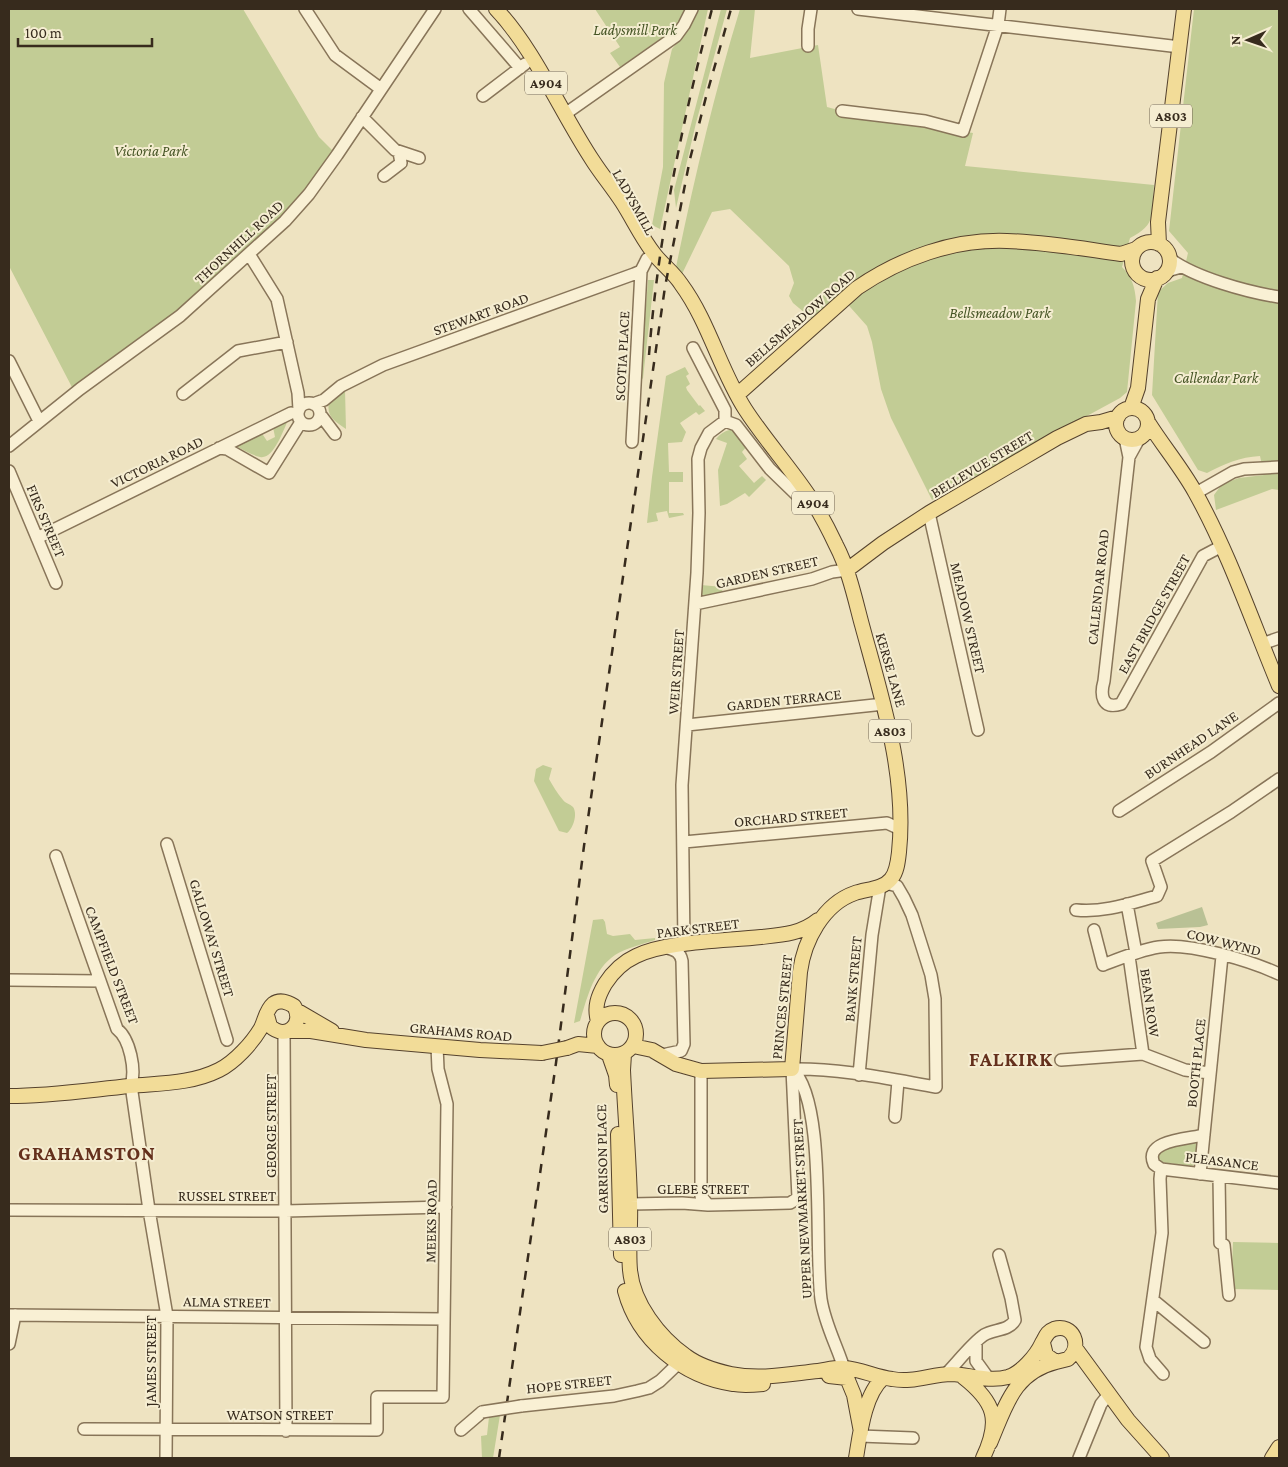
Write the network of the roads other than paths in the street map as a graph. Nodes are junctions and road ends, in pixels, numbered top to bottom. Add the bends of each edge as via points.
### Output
1 (305, 9) edge
2 (436, 9) edge
3 (469, 9) edge
4 (496, 9) edge
5 (692, 9) edge
6 (811, 9) edge
7 (858, 9) edge
8 (1000, 9) edge
9 (1184, 9) edge
10 (998, 25) junction
11 (808, 46) dead end
12 (1180, 47) junction
13 (532, 59) junction
14 (520, 68) junction
15 (381, 89) junction
16 (483, 96) dead end
17 (842, 111) dead end
18 (565, 114) junction
19 (362, 117) junction
20 (399, 152) junction
21 (419, 158) dead end
22 (593, 161) junction
23 (384, 176) dead end
24 (645, 240) joint
25 (1148, 245) junction
26 (249, 254) junction
27 (1121, 254) junction
28 (644, 265) junction
29 (1135, 269) junction
30 (1169, 269) junction
31 (1279, 297) edge
32 (1148, 299) junction
33 (690, 300) junction
34 (288, 342) junction
35 (693, 348) dead end
36 (9, 361) edge
37 (298, 393) junction
38 (183, 394) dead end
39 (737, 395) junction
40 (317, 406) junction
41 (295, 411) junction
42 (39, 421) junction
43 (725, 421) junction
44 (1141, 422) junction
45 (306, 423) junction
46 (1120, 428) junction
47 (632, 442) dead end
48 (9, 446) edge
49 (219, 448) junction
50 (1129, 457) junction
51 (1279, 467) edge
52 (9, 471) edge
53 (1196, 493) junction
54 (810, 497) junction
55 (818, 511) junction
56 (929, 514) junction
57 (37, 538) junction
58 (883, 543) junction
59 (1222, 546) junction
60 (867, 555) junction
61 (846, 570) junction
62 (56, 583) dead end
63 (852, 589) junction
64 (695, 604) junction
65 (1279, 638) edge
66 (1262, 644) junction
67 (1279, 686) edge
68 (1279, 702) edge
69 (884, 704) junction
70 (1121, 704) joint
71 (687, 725) junction
72 (978, 730) dead end
73 (1279, 779) edge
74 (1119, 811) dead end
75 (900, 829) junction
76 (684, 842) junction
77 (167, 844) dead end
78 (56, 856) dead end
79 (887, 882) junction
80 (1128, 904) junction
81 (1076, 910) dead end
82 (825, 915) junction
83 (1094, 930) dead end
84 (786, 935) junction
85 (684, 941) junction
86 (665, 948) junction
87 (804, 951) junction
88 (1132, 954) junction
89 (1222, 956) junction
90 (1279, 974) edge
91 (9, 980) edge
92 (100, 981) junction
93 (296, 1010) junction
94 (267, 1015) junction
95 (596, 1023) junction
96 (285, 1032) junction
97 (341, 1035) junction
98 (227, 1040) dead end
99 (437, 1046) junction
100 (572, 1046) junction
101 (598, 1046) junction
102 (628, 1050) junction
103 (1143, 1054) junction
104 (609, 1055) junction
105 (662, 1055) junction
106 (233, 1060) junction
107 (1062, 1060) dead end
108 (792, 1069) junction
109 (701, 1071) junction
110 (1210, 1073) junction
111 (859, 1075) junction
112 (898, 1081) junction
113 (131, 1086) junction
114 (9, 1096) edge
115 (895, 1117) dead end
116 (1204, 1135) junction
117 (1161, 1169) junction
118 (1200, 1174) junction
119 (1219, 1176) junction
120 (1279, 1183) edge
121 (630, 1204) junction
122 (708, 1205) junction
123 (446, 1207) junction
124 (9, 1210) edge
125 (149, 1210) junction
126 (285, 1211) junction
127 (619, 1213) junction
128 (999, 1255) dead end
129 (1229, 1295) dead end
130 (1153, 1300) junction
131 (12, 1315) edge
132 (168, 1316) junction
133 (286, 1318) junction
134 (444, 1319) junction
135 (1204, 1342) dead end
136 (976, 1343) junction
137 (1042, 1343) junction
138 (9, 1344) edge
139 (1067, 1357) junction
140 (682, 1360) junction
141 (846, 1373) junction
142 (1163, 1374) dead end
143 (945, 1375) junction
144 (962, 1376) junction
145 (883, 1378) junction
146 (988, 1379) junction
147 (1109, 1394) junction
148 (444, 1397) joint
149 (84, 1429) dead end
150 (166, 1430) junction
151 (461, 1430) dead end
152 (286, 1431) junction
153 (860, 1434) junction
154 (913, 1438) dead end
155 (990, 1443) junction
156 (1279, 1447) edge
157 (1154, 1455) edge
158 (166, 1458) edge
159 (856, 1458) edge
160 (983, 1458) edge
161 (1079, 1458) edge
162 (1272, 1458) edge

1 - 15 street via 335,54
2 - 15 street, THORNHILL ROAD
3 - 14 street
4 - 13 main road, LADYSMILL / A904
5 - 18 street via 676,36
6 - 11 street
7 - 10 street
8 - 10 street
9 - 12 main road, A803
10 - 12 street
10 - 17 street via 963,131 925,121
12 - 25 main road, A803 via 1158,222
13 - 14 street
13 - 18 main road, LADYSMILL / A904
14 - 16 street
15 - 19 street, THORNHILL ROAD
18 - 22 main road, LADYSMILL / A904
19 - 20 street
19 - 26 street, THORNHILL ROAD via 305,199
20 - 21 street
20 - 23 street via 401,163
22 - 24 main road, LADYSMILL / A904
22 - 28 main road, LADYSMILL / A904
24 - 33 main road, KERSE LANE / A904
25 - 27 main road, BELLSMEADOW ROAD
25 - 29 main road, A803 via 1134,254
25 - 30 main road via 1166,250
26 - 34 street via 277,299
26 - 42 street, THORNHILL ROAD via 180,316
27 - 29 main road
27 - 39 main road, BELLSMEADOW ROAD via 987,241 942,248 900,262 842,299
28 - 33 main road, KERSE LANE / A904
28 - 40 street, STEWART ROAD via 383,365 341,386
28 - 47 street, SCOTIA PLACE
29 - 30 main road via 1147,279
29 - 32 main road
30 - 31 street
30 - 32 main road
32 - 44 main road via 1138,388
33 - 39 main road, KERSE LANE / A904
34 - 37 street
34 - 38 street via 238,351
35 - 43 street via 725,410
36 - 42 street
37 - 40 street
37 - 41 street
39 - 54 main road, KERSE LANE / A904 via 768,443
40 - 41 street, VICTORIA ROAD via 302,405
40 - 45 street via 318,421
40 - 45 street via 335,434
41 - 45 street
41 - 49 street, VICTORIA ROAD via 268,429
42 - 48 street, THORNHILL ROAD
43 - 54 street via 736,425 782,482 801,499
43 - 64 street, WEIR STREET via 709,433 698,460
44 - 46 main road via 1130,439
44 - 46 main road via 1123,411
44 - 50 street, CALLENDAR ROAD
44 - 53 main road via 1158,438
45 - 49 street via 269,473 227,449
46 - 50 street, CALLENDAR ROAD
46 - 56 main road, BELLEVUE STREET via 1101,422 1086,424 1056,438
49 - 57 street, VICTORIA ROAD
50 - 70 street, CALLENDAR ROAD via 1101,693 1110,705
51 - 53 street via 1233,472
52 - 57 street, FIRS STREET
53 - 59 main road
54 - 55 main road, KERSE LANE / A904
55 - 60 main road, KERSE LANE / A904 via 843,549 855,558
55 - 61 main road, KERSE LANE / A904
56 - 58 main road, BELLEVUE STREET
56 - 72 street, MEADOW STREET
57 - 62 street, FIRS STREET
58 - 60 main road, BELLEVUE STREET
58 - 63 main road, BELLEVUE STREET via 855,575
59 - 66 main road
59 - 70 street, EAST BRIDGE STREET via 1203,556
60 - 61 main road, BELLEVUE STREET
61 - 63 main road, KERSE LANE / A803
61 - 64 street, GARDEN STREET
63 - 69 main road, KERSE LANE / A803
64 - 71 street, WEIR STREET
65 - 66 street
66 - 67 main road
68 - 74 street, BURNHEAD LANE via 1211,752
69 - 71 street, GARDEN TERRACE
69 - 75 main road, KERSE LANE / A803 via 900,797
71 - 76 street, WEIR STREET via 682,785
73 - 80 street via 1152,861 1161,887 1157,896
75 - 76 street, ORCHARD STREET via 886,823
75 - 79 main road, KERSE LANE / A803 via 898,862
76 - 85 street, WEIR STREET
77 - 98 street, GALLOWAY STREET
78 - 92 street, CAMPFIELD STREET
79 - 82 main road, PRINCES STREET via 844,898
79 - 111 street, BANK STREET via 872,935
79 - 112 street via 897,886 904,898 919,935 935,1000 936,1087
80 - 81 street via 1091,912
80 - 88 street, BEAN ROW
82 - 84 main road, PARK STREET via 808,928
82 - 87 main road, PRINCES STREET
83 - 88 street, COW WYND via 1103,964
84 - 85 main road, PARK STREET
84 - 87 main road via 797,941
85 - 86 main road, PARK STREET
86 - 95 main road, PARK STREET via 634,957 614,972 597,1000
86 - 105 street via 678,952 682,961 684,1044 681,1051
87 - 108 main road, PRINCES STREET via 798,984
88 - 89 street, COW WYND via 1176,946
88 - 103 street, BEAN ROW
89 - 90 street, COW WYND
89 - 110 street, BOOTH PLACE
91 - 92 street
92 - 113 street, CAMPFIELD STREET via 132,1057 134,1077
93 - 94 main road via 288,1002 280,1001 271,1006
93 - 96 main road via 295,1025
93 - 97 main road, GRAHAMS ROAD
94 - 96 main road via 274,1030
94 - 106 main road, GRAHAMS ROAD via 254,1039
95 - 100 main road
95 - 101 main road via 594,1040
95 - 102 main road, A803 via 607,1014 626,1015 637,1034
96 - 97 main road, GRAHAMS ROAD
96 - 106 main road, GRAHAMS ROAD via 272,1035
96 - 126 street, GEORGE STREET
97 - 99 main road, GRAHAMS ROAD
99 - 100 main road, GRAHAMS ROAD, bridge via 542,1053
99 - 123 street, MEEKS ROAD via 438,1069 447,1104
100 - 101 main road, GRAHAMS ROAD
101 - 104 main road
102 - 104 main road
102 - 105 main road via 647,1048
102 - 121 main road, GARRISON PLACE / A803 via 623,1070
103 - 107 street
103 - 110 street via 1185,1070
104 - 127 main road, GARRISON PLACE / A803 via 617,1083
105 - 109 main road via 676,1064
106 - 113 main road, GRAHAMS ROAD via 219,1070 197,1078
108 - 109 main road
108 - 111 street
108 - 122 street, GLEBE STREET via 798,1198 790,1203
108 - 141 street, UPPER NEWMARKET STREET via 803,1083 812,1116 821,1299
109 - 122 street via 701,1196
110 - 116 street, BOOTH PLACE
111 - 112 street
112 - 115 street
113 - 114 main road, GRAHAMS ROAD
113 - 125 street, JAMES STREET
116 - 117 street via 1156,1147 1152,1160
116 - 118 street, BOOTH PLACE
117 - 118 street, PLEASANCE
117 - 130 street via 1162,1233
118 - 119 street, PLEASANCE
119 - 120 street, PLEASANCE
119 - 129 street via 1220,1243 1224,1245
121 - 122 street, GLEBE STREET
121 - 127 street
121 - 140 main road, GARRISON PLACE / A803 via 632,1286 640,1304
123 - 126 street, RUSSEL STREET
123 - 134 street, MEEKS ROAD
124 - 125 street, RUSSEL STREET
125 - 126 street, RUSSEL STREET
125 - 132 street, JAMES STREET
126 - 133 street, GEORGE STREET
127 - 140 main road, GARRISON PLACE / A803 via 622,1279 634,1314 659,1349
128 - 136 street via 1016,1320 1008,1327 984,1335
130 - 135 street
130 - 142 street via 1146,1347 1150,1359
131 - 132 street, ALMA STREET
131 - 138 street
132 - 133 street, ALMA STREET
132 - 150 street, JAMES STREET
133 - 134 street, ALMA STREET
133 - 152 street, GEORGE STREET
134 - 148 street, MEEKS ROAD
136 - 143 street
136 - 146 street via 976,1361
137 - 139 main road via 1046,1355
137 - 139 main road via 1052,1330 1065,1329 1075,1338
137 - 146 main road via 1019,1371
139 - 147 main road via 1087,1364
139 - 155 main road via 1035,1369 1018,1384
140 - 141 main road, GARRISON PLACE / A803 via 731,1374
140 - 141 main road, GARRISON PLACE / A803 via 718,1381 745,1386
140 - 151 street, HOPE STREET, bridge via 649,1388 614,1396 482,1412
141 - 145 main road, A803
141 - 153 main road via 854,1394
143 - 144 main road, A803
143 - 145 main road, A803 via 910,1380
144 - 146 main road
144 - 155 main road via 980,1391 992,1410 994,1424
145 - 153 main road via 872,1391
147 - 157 main road
147 - 161 street via 1101,1404
148 - 152 street, WATSON STREET via 377,1397 377,1430
149 - 150 street, WATSON STREET
150 - 152 street, WATSON STREET
150 - 158 street, JAMES STREET
153 - 154 street
153 - 159 main road
155 - 160 main road
156 - 162 main road

